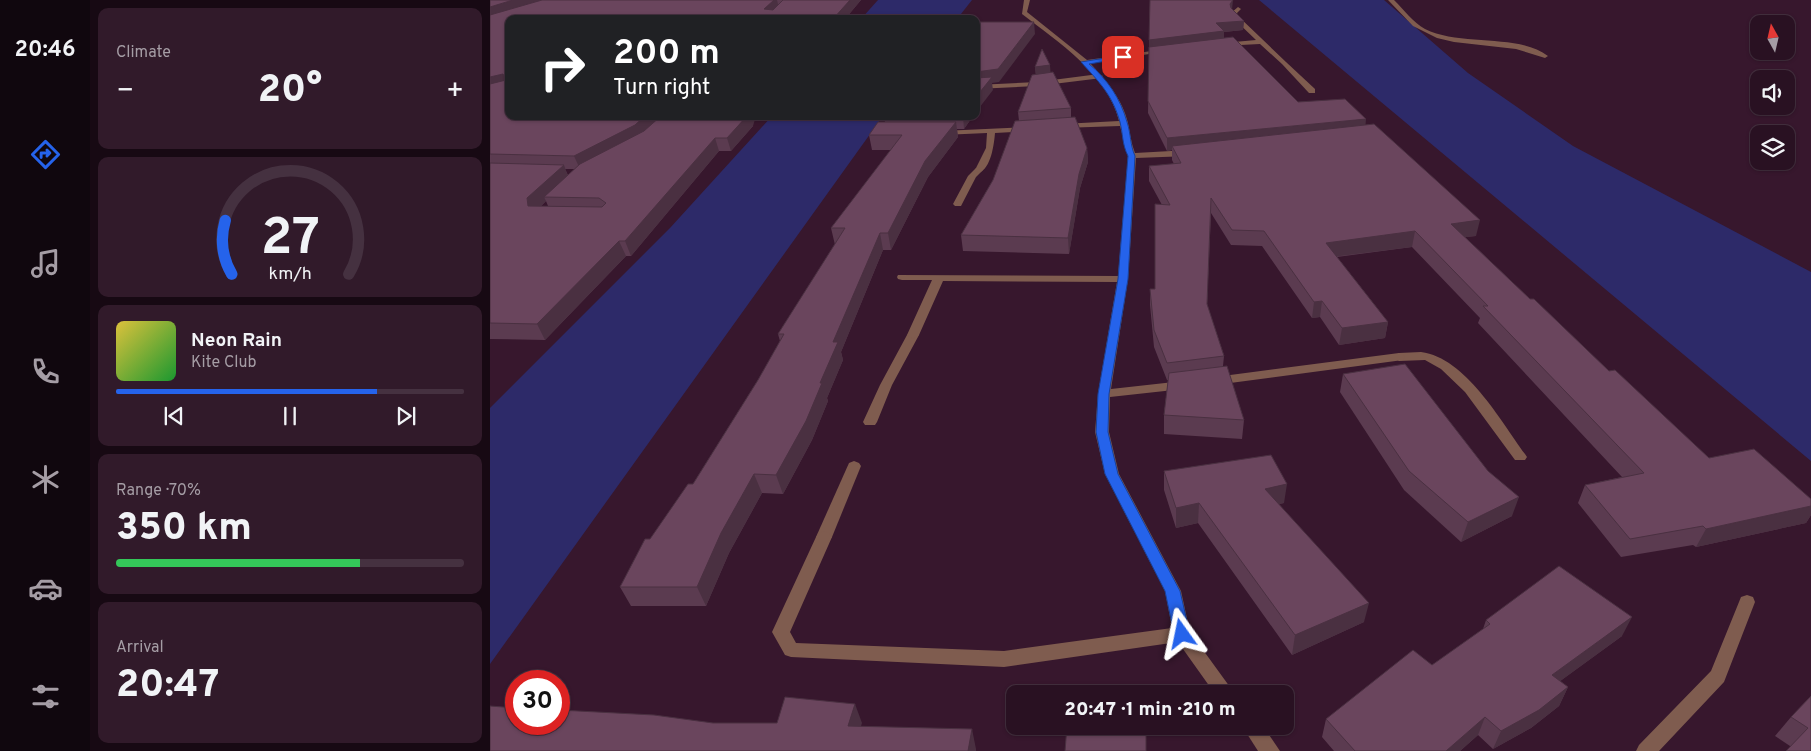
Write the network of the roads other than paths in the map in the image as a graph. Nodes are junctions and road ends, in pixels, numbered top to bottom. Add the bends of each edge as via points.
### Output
1 (1027, 0) edge
2 (1391, 0) edge
3 (1238, 9) dead end
4 (1261, 42) junction
5 (1217, 45) edge
6 (1171, 51) edge
7 (1545, 56) dead end
8 (1084, 62) junction
9 (1100, 76) junction
10 (980, 87) edge
11 (1312, 92) dead end
12 (1124, 123) junction
13 (1056, 127) edge
14 (1038, 128) edge
15 (991, 132) junction
16 (936, 133) edge
17 (1200, 152) edge
18 (1132, 156) junction
19 (958, 204) dead end
20 (902, 277) dead end
21 (939, 277) junction
22 (1123, 279) junction
23 (1104, 394) junction
24 (870, 422) dead end
25 (1520, 457) dead end
26 (854, 466) dead end
27 (1747, 602) dead end
28 (1182, 634) junction
29 (1219, 685) edge
30 (1258, 735) edge
31 (1270, 751) edge
32 (1646, 751) edge

1 - 8 street via 1024,13
2 - 7 street via 1424,31 1530,48
3 - 4 street via 1235,17
4 - 5 street
4 - 11 street
6 - 8 street
8 - 9 street
9 - 10 street
9 - 12 street via 1118,105
12 - 13 street
12 - 18 street via 1126,145
14 - 15 street
15 - 16 street
15 - 19 street via 990,148
17 - 18 street
18 - 22 street
20 - 21 street
21 - 22 street
21 - 24 street
22 - 23 street
23 - 25 street via 1417,355 1432,358 1449,368
23 - 28 street via 1102,432 1112,474 1173,591
26 - 28 street via 781,632 791,650 1004,659
27 - 32 street via 1718,676
28 - 29 street
30 - 31 street

